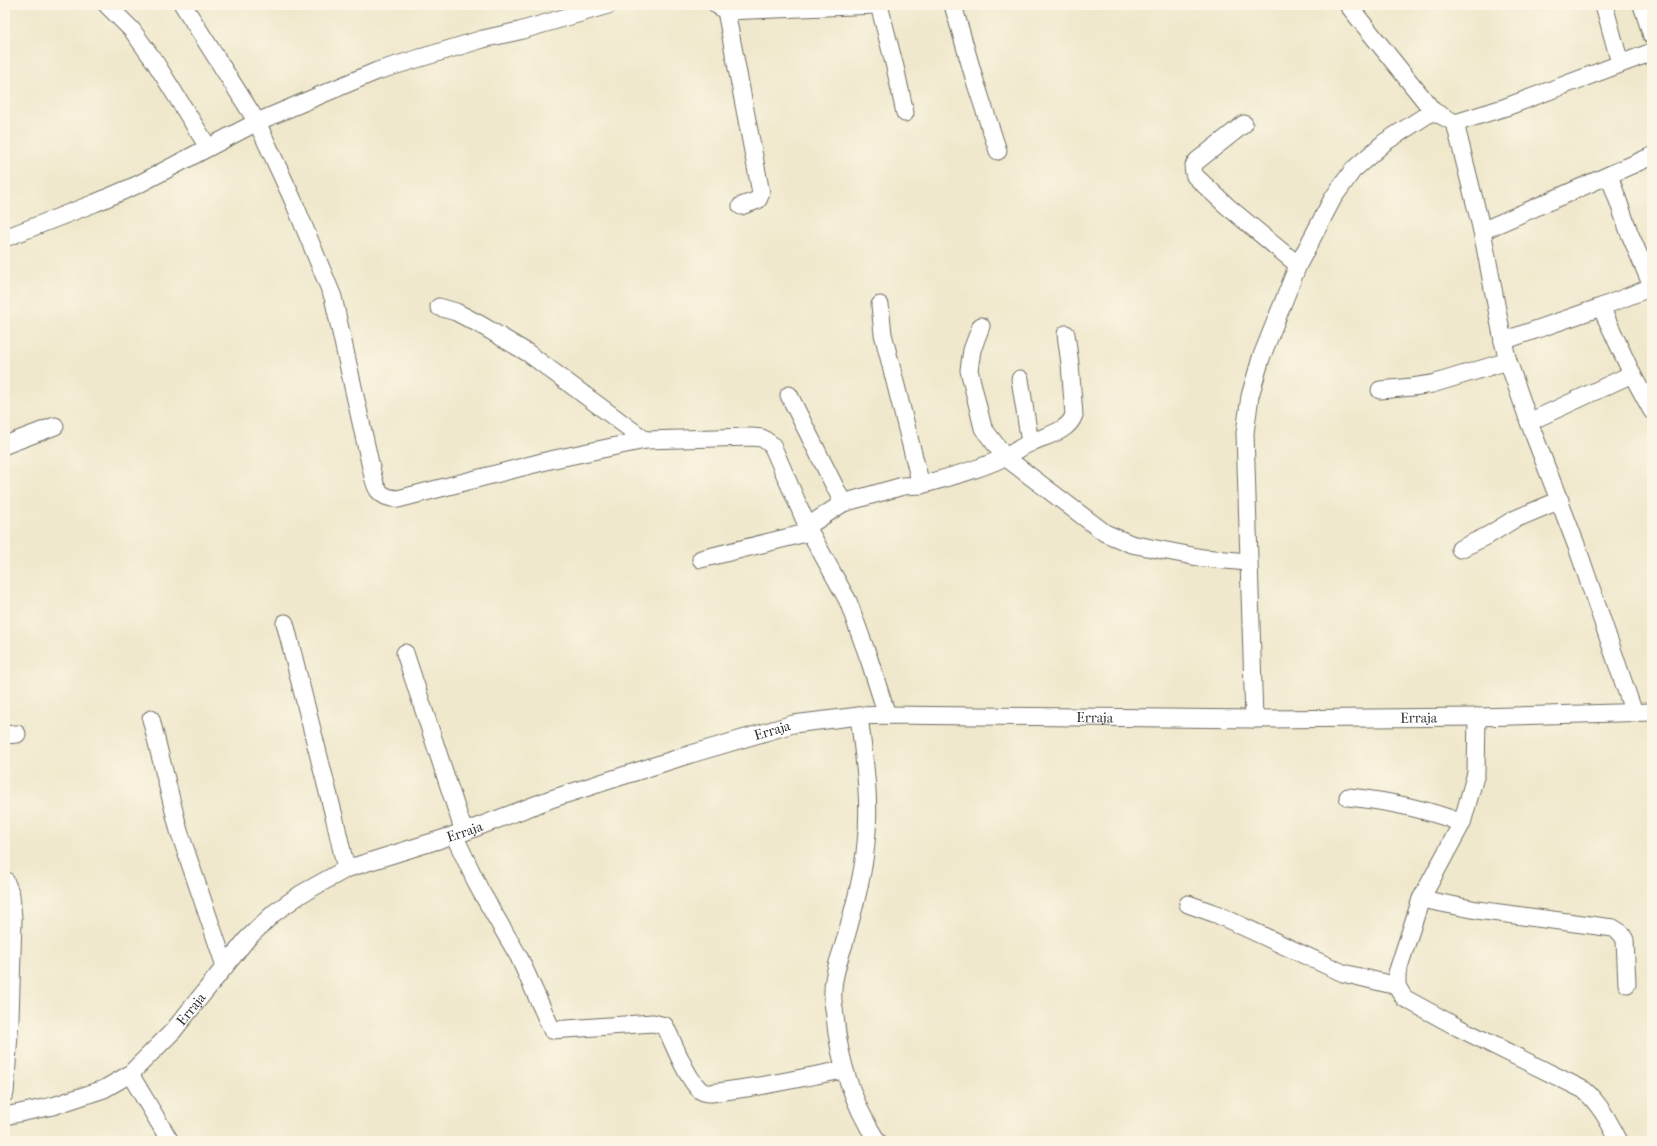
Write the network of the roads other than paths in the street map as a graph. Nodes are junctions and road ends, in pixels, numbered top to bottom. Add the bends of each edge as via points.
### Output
1 (107, 5) edge
2 (183, 5) edge
3 (608, 5) edge
4 (878, 5) edge
5 (953, 5) edge
6 (1348, 5) edge
7 (1604, 5) edge
8 (1642, 5) edge
9 (721, 8) edge
10 (1652, 36) edge
11 (1652, 52) edge
12 (1620, 63) junction
13 (1433, 111) junction
14 (905, 113) dead end
15 (257, 122) junction
16 (1455, 123) junction
17 (1244, 124) dead end
18 (208, 147) junction
19 (998, 151) dead end
20 (1652, 156) edge
21 (1609, 175) junction
22 (741, 206) dead end
23 (1482, 232) junction
24 (5, 238) edge
25 (1298, 265) junction
26 (1652, 286) edge
27 (880, 304) dead end
28 (439, 307) dead end
29 (1601, 307) junction
30 (981, 326) dead end
31 (1066, 334) dead end
32 (1503, 341) junction
33 (1508, 361) junction
34 (1632, 374) junction
35 (1020, 379) dead end
36 (1380, 390) dead end
37 (789, 394) dead end
38 (1652, 411) edge
39 (1529, 422) junction
40 (55, 426) dead end
41 (645, 440) junction
42 (1030, 443) junction
43 (5, 445) edge
44 (1005, 457) junction
45 (921, 485) junction
46 (1560, 500) junction
47 (843, 503) junction
48 (809, 529) junction
49 (1460, 549) dead end
50 (701, 559) dead end
51 (1248, 562) junction
52 (285, 623) dead end
53 (405, 653) dead end
54 (1652, 712) edge
55 (1634, 713) junction
56 (887, 715) junction
57 (859, 716) junction
58 (1477, 717) junction
59 (151, 719) dead end
60 (1254, 719) junction
61 (1348, 797) dead end
62 (1462, 823) junction
63 (459, 833) junction
64 (346, 869) junction
65 (5, 880) edge
66 (1421, 899) junction
67 (1188, 904) dead end
68 (225, 966) junction
69 (1628, 984) dead end
70 (1397, 986) junction
71 (843, 1070) junction
72 (130, 1074) junction
73 (5, 1093) edge
74 (5, 1116) edge
75 (170, 1141) edge
76 (877, 1141) edge
77 (1619, 1141) edge

1 - 18 street via 132,30 155,62
2 - 15 street
3 - 15 street via 377,71
4 - 9 street
4 - 14 street
5 - 19 street
6 - 13 street
7 - 12 street
8 - 10 street
9 - 22 street via 761,193 758,200
11 - 12 street
12 - 16 street via 1506,107
13 - 16 street
13 - 25 street via 1385,142 1353,170 1330,203
15 - 18 street
15 - 41 street via 333,297 370,463 380,494 386,498 398,499 550,460
16 - 23 street
17 - 25 street via 1197,161 1193,171 1195,176 1227,206
18 - 24 street via 132,187
20 - 21 street
21 - 23 street
21 - 26 street
23 - 32 street
25 - 51 street via 1261,358 1250,396 1245,433
26 - 29 street
27 - 45 street via 883,334
28 - 41 street via 456,312 481,325 528,354
29 - 32 street
29 - 34 street
30 - 44 street via 972,350 970,370 983,428
31 - 42 street via 1074,415 1072,422 1064,429
32 - 33 street
33 - 36 street via 1432,384
33 - 39 street
34 - 38 street
34 - 39 street
35 - 42 street
37 - 47 street
39 - 46 street
40 - 43 street
41 - 48 street via 762,438 772,445
42 - 44 street
44 - 45 street via 968,473
44 - 51 street via 1105,534 1131,544 1203,558
45 - 47 street via 903,486
46 - 49 street via 1513,520
46 - 55 street
47 - 48 street
48 - 50 street
48 - 56 street via 848,601
51 - 60 street
52 - 64 street
53 - 63 street
54 - 55 street, Erraja
55 - 58 street, Erraja
56 - 57 street, Erraja
56 - 60 street, Erraja
57 - 63 street, Erraja via 793,724 551,799
57 - 71 street via 867,786 866,842 860,882 832,991
58 - 60 street, Erraja
58 - 62 street via 1476,773
59 - 68 street via 179,831
61 - 62 street via 1384,800 1442,815
62 - 66 street
63 - 64 street, Erraja
63 - 71 street via 480,890 519,957 552,1030 653,1023 665,1026 690,1077 700,1091 705,1093 760,1086
64 - 68 street, Erraja via 300,894 274,913 247,939
65 - 73 street via 11,895 13,919 11,1012
66 - 69 street via 1477,910 1613,928 1621,933 1625,940
66 - 70 street via 1397,973
67 - 70 street via 1216,914 1343,973
68 - 72 street, Erraja via 173,1031
70 - 77 street via 1404,998 1584,1090 1600,1108
71 - 76 street via 868,1128
72 - 74 street, Erraja via 104,1089 61,1104
72 - 75 street

